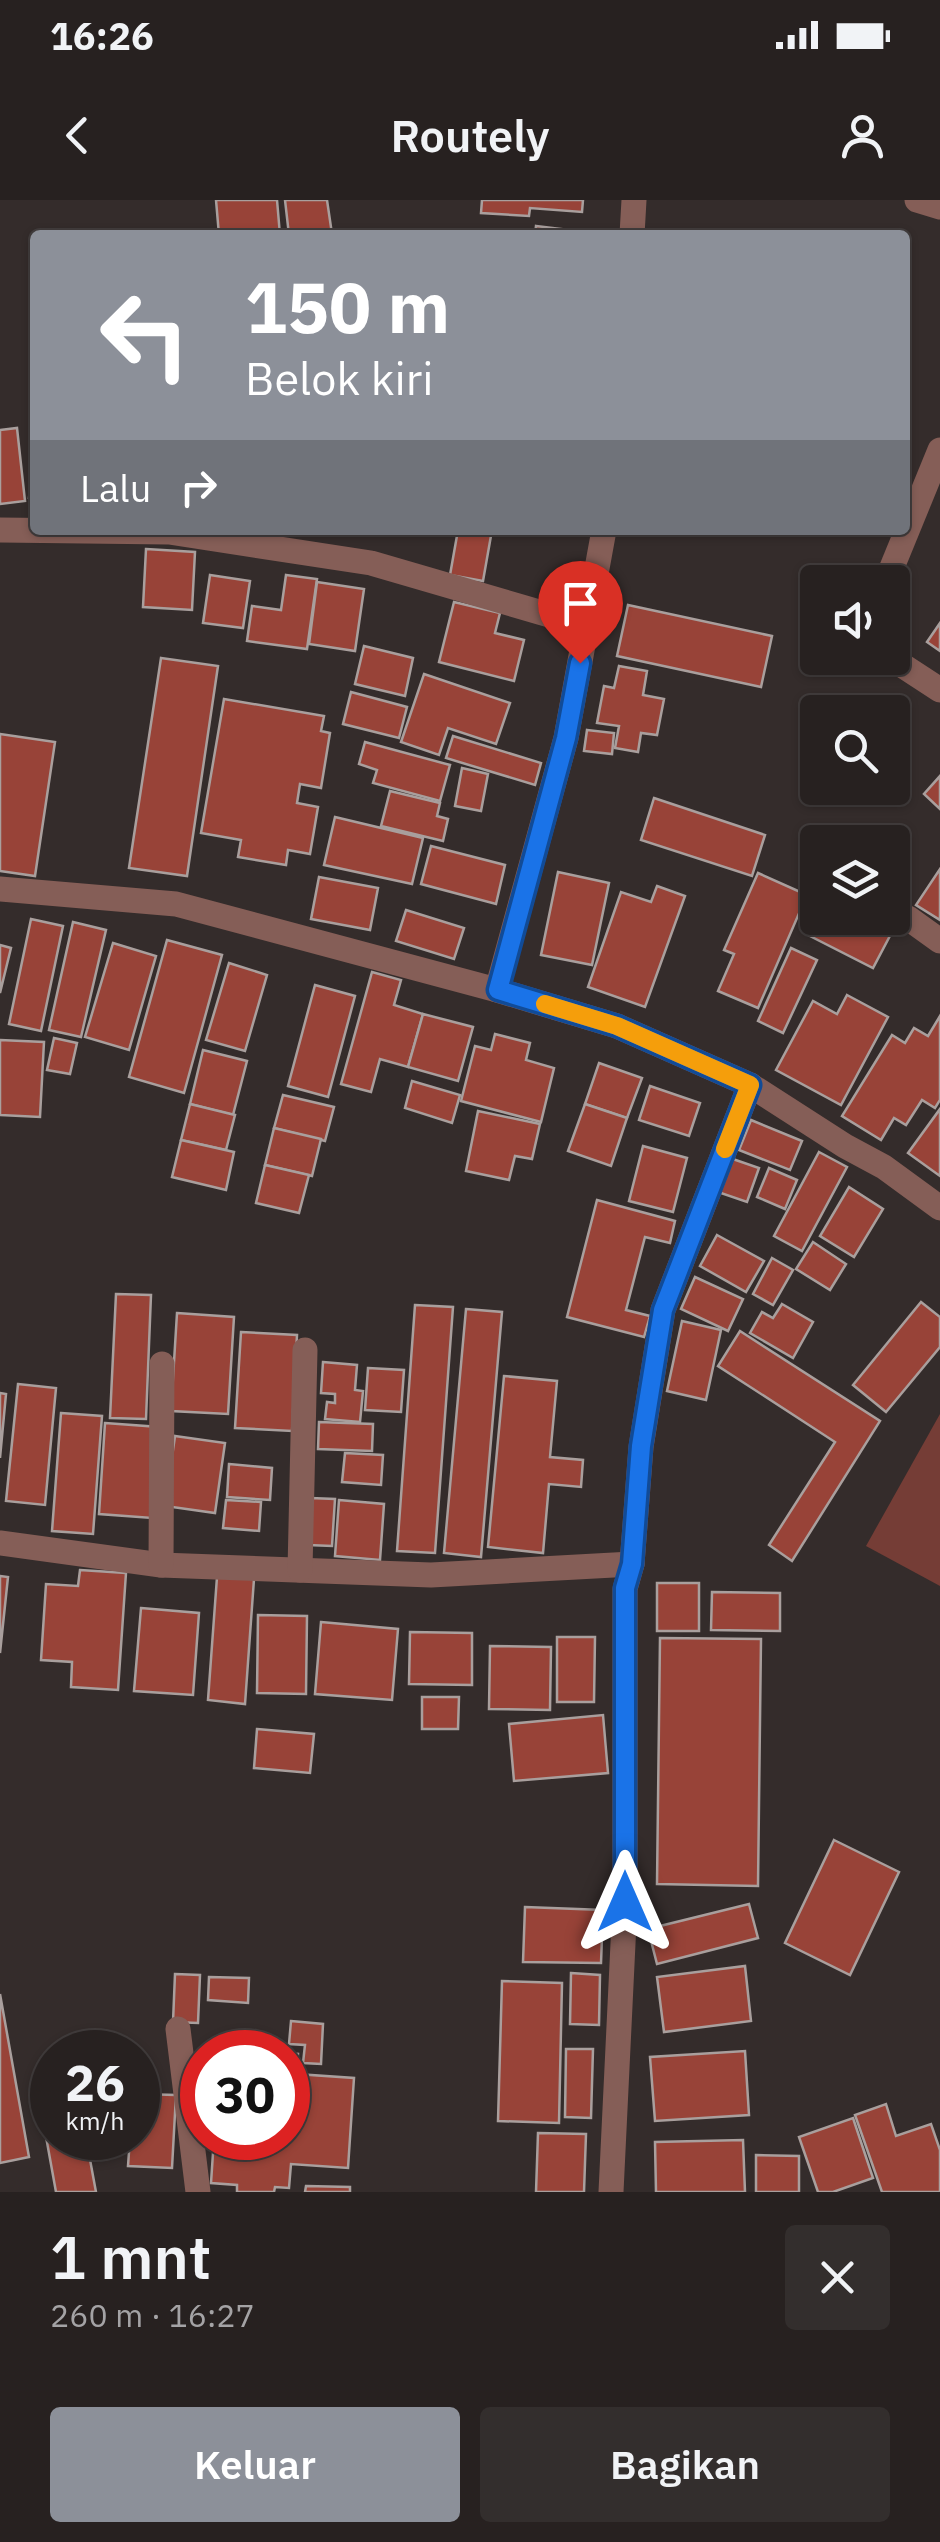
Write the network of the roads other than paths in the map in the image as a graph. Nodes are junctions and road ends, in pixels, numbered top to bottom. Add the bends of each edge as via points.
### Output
1 (634, 200) edge
2 (917, 200) edge
3 (940, 207) edge
4 (632, 230) edge
5 (940, 450) edge
6 (910, 523) edge
7 (0, 530) edge
8 (30, 530) edge
9 (189, 535) edge
10 (603, 535) edge
11 (905, 535) edge
12 (893, 565) edge
13 (586, 626) junction
14 (910, 670) edge
15 (940, 690) edge
16 (0, 889) edge
17 (910, 919) edge
18 (940, 941) edge
19 (498, 990) junction
20 (750, 1085) junction
21 (940, 1208) edge
22 (305, 1350) dead end
23 (162, 1364) dead end
24 (0, 1543) edge
25 (632, 1564) junction
26 (161, 1565) junction
27 (300, 1570) junction
28 (178, 2029) dead end
29 (198, 2192) edge
30 (611, 2192) edge

1 - 4 street
2 - 3 street
5 - 6 street
7 - 8 street
9 - 13 street via 372,563
10 - 13 street
11 - 12 street
13 - 19 street via 566,738
14 - 15 street
16 - 19 street via 176,904
17 - 18 street
19 - 20 street via 617,1026
20 - 21 street
20 - 25 street via 663,1310 641,1446
22 - 27 street
23 - 26 street
24 - 26 street
25 - 27 street via 431,1575
25 - 30 street via 625,1588 625,1902
26 - 27 street
28 - 29 street

